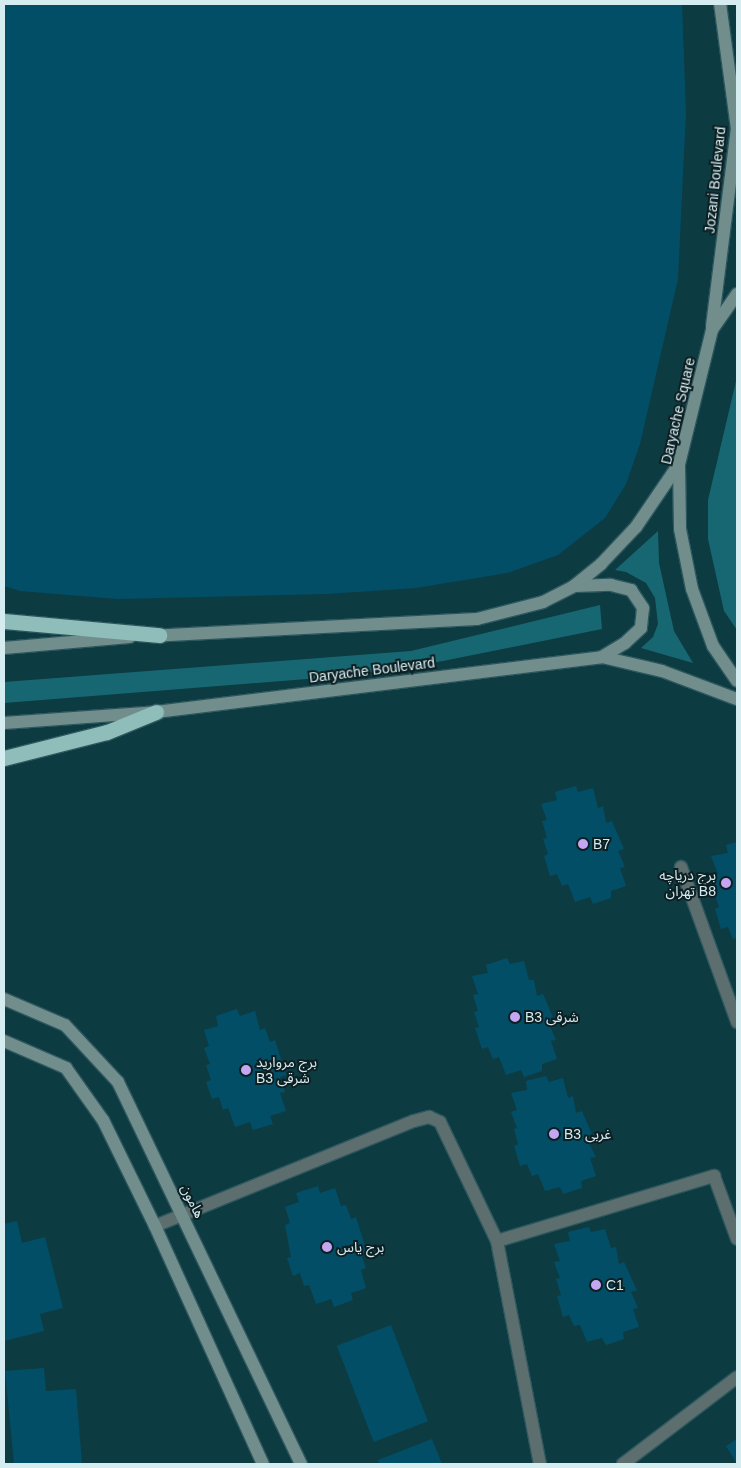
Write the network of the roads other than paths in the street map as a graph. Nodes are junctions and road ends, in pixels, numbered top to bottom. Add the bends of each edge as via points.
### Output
1 (720, 4) edge
2 (737, 129) edge
3 (737, 294) edge
4 (712, 330) junction
5 (679, 464) junction
6 (574, 586) junction
7 (4, 621) edge
8 (158, 635) junction
9 (4, 648) edge
10 (602, 657) junction
11 (737, 681) edge
12 (737, 699) edge
13 (156, 712) junction
14 (4, 723) edge
15 (4, 758) edge
16 (681, 867) dead end
17 (732, 990) edge
18 (4, 999) edge
19 (737, 1022) edge
20 (4, 1040) edge
21 (183, 1214) junction
22 (155, 1226) junction
23 (737, 1239) edge
24 (497, 1241) junction
25 (737, 1377) edge
26 (263, 1464) edge
27 (301, 1464) edge
28 (540, 1464) edge
29 (623, 1464) edge

1 - 2 main road, Jozani Boulevard
2 - 4 main road, Jozani Boulevard
3 - 4 main road, Daryache Square
4 - 5 main road, Daryache Square
5 - 6 main road via 636,528
5 - 11 main road, Daryache Square via 680,529 692,589 713,646
6 - 8 main road via 543,602 477,619
6 - 10 main road via 610,585 631,590 643,608 641,628
7 - 8 highway
8 - 9 main road
10 - 12 main road, Daryache Boulevard via 662,671
10 - 13 main road, Daryache Boulevard
13 - 14 main road, Daryache Boulevard
13 - 15 highway via 107,732
16 - 17 street
17 - 19 street
18 - 21 main road, هامون via 65,1025 118,1082
20 - 22 main road via 66,1068 103,1120
21 - 22 street
21 - 24 street via 429,1117 440,1122
21 - 27 main road, هامون
22 - 26 main road
23 - 24 street via 714,1176
24 - 28 street
25 - 29 street

